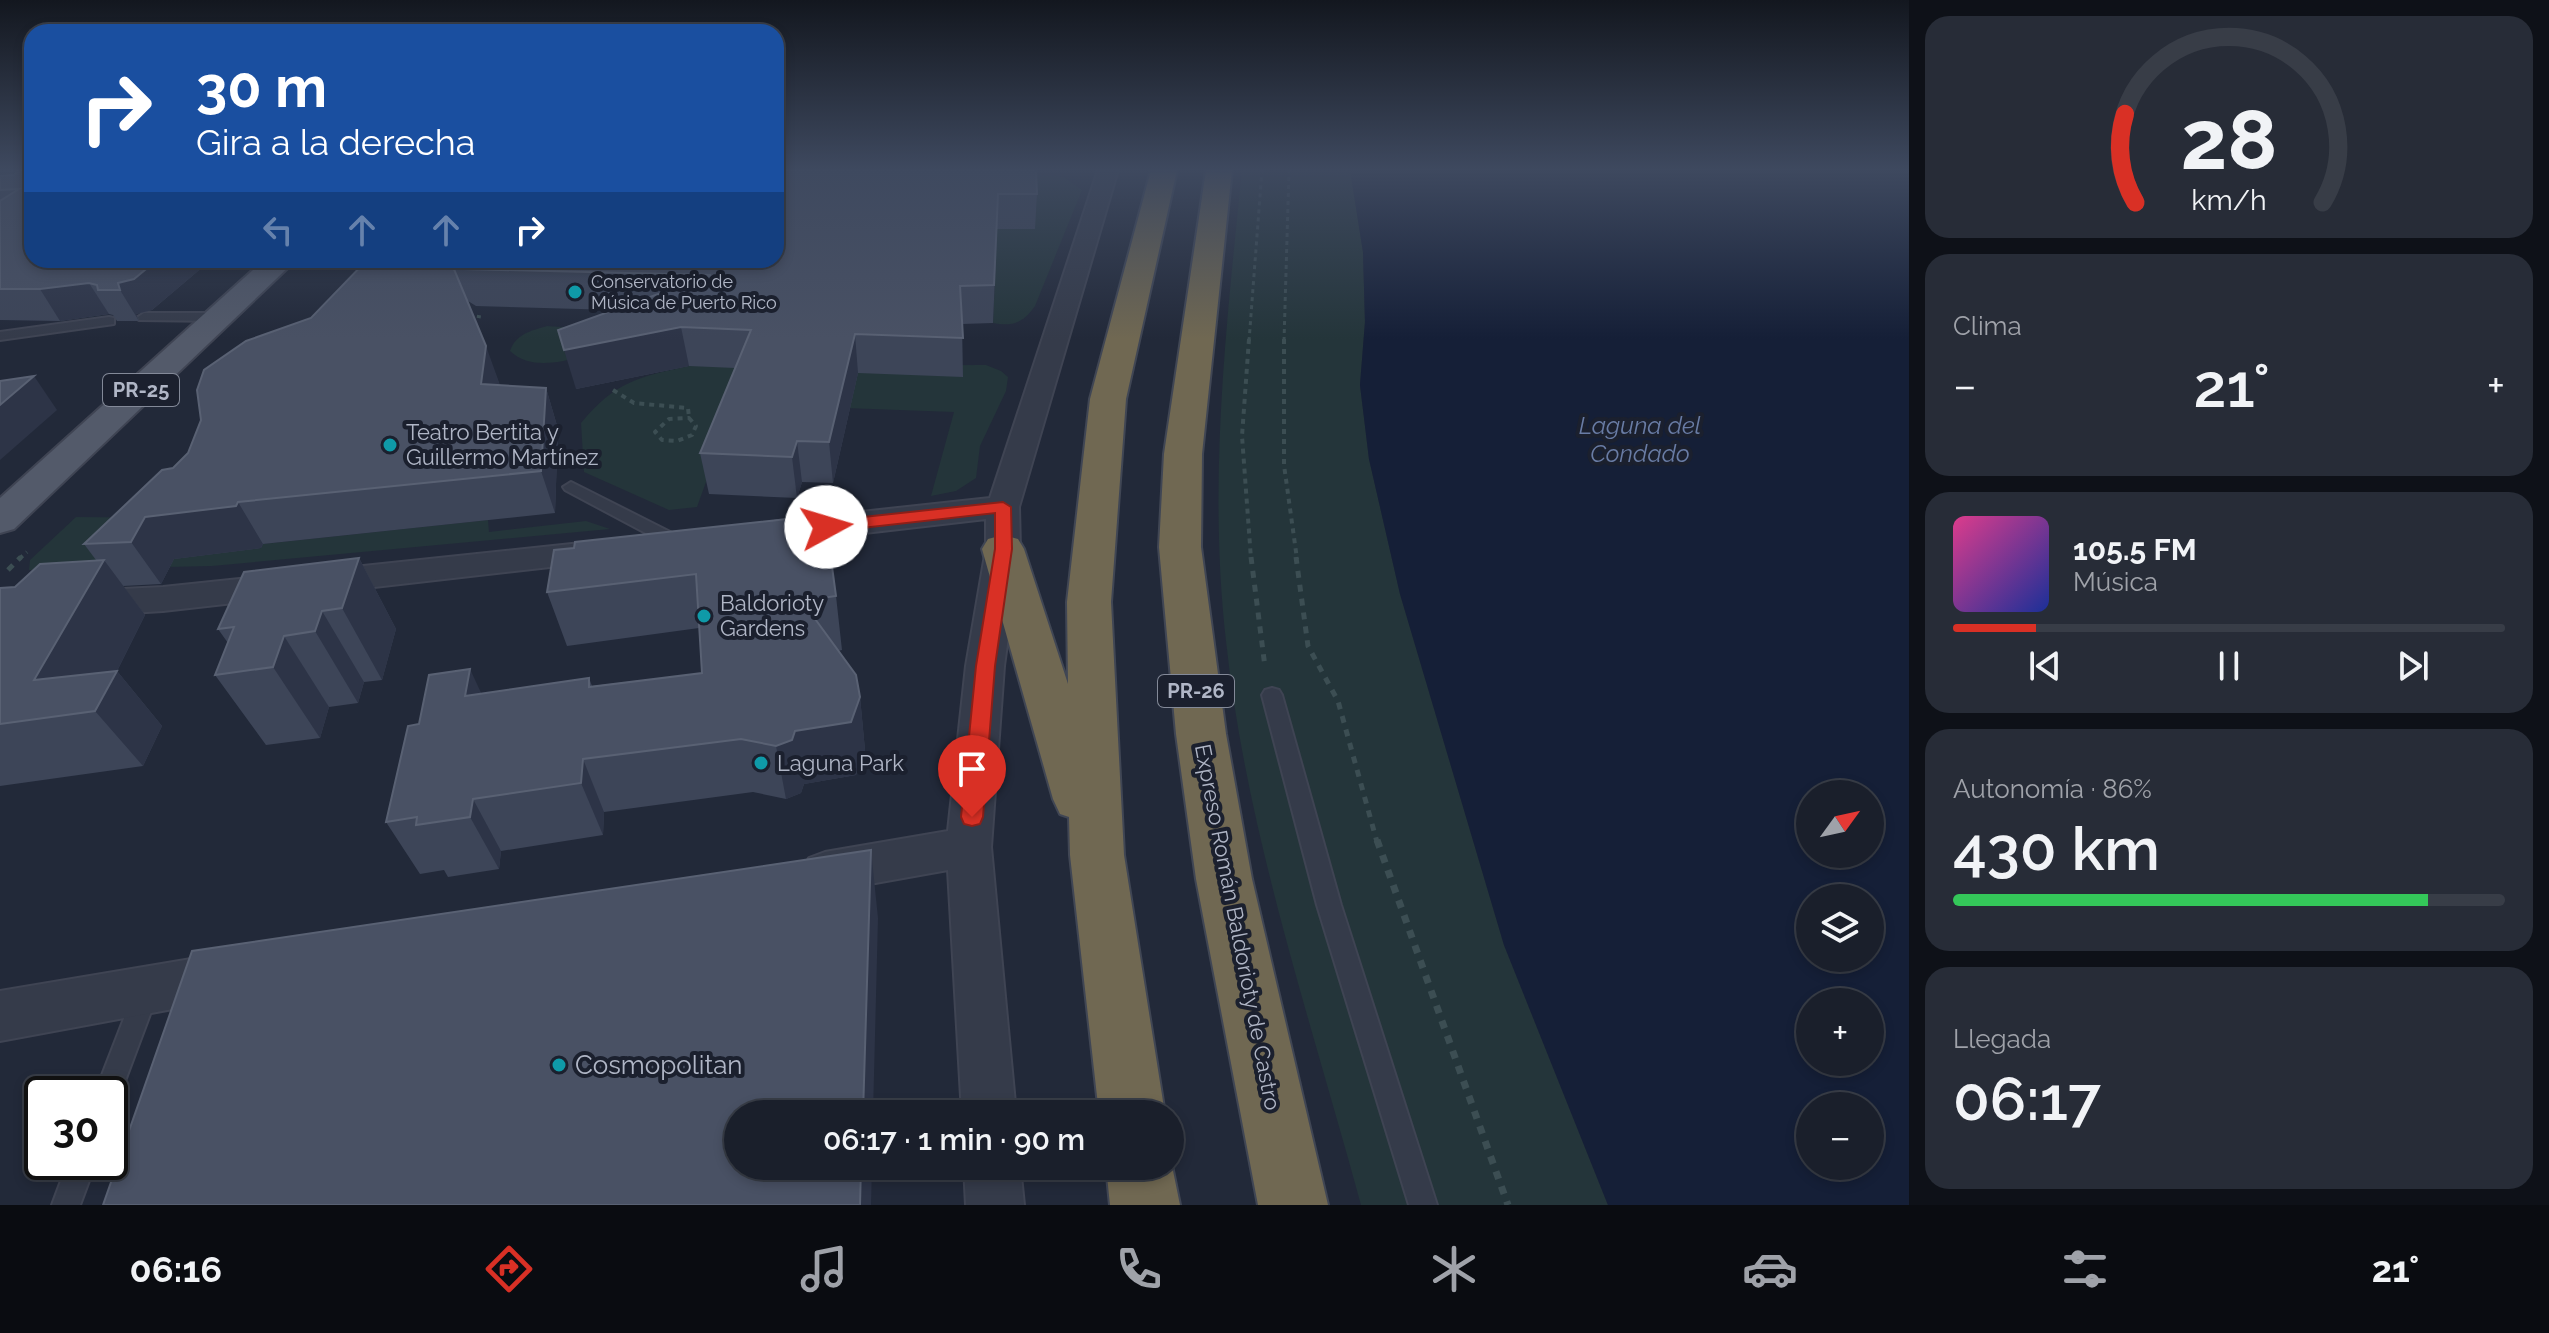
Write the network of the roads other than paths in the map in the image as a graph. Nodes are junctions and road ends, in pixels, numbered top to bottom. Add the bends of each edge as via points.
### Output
1 (1090, 226) edge
2 (1150, 226) edge
3 (1212, 226) edge
4 (273, 268) edge
5 (144, 317) dead end
6 (221, 317) junction
7 (109, 321) edge
8 (0, 336) edge
9 (571, 487) dead end
10 (0, 520) edge
11 (1003, 528) junction
12 (709, 540) junction
13 (0, 608) edge
14 (1272, 695) road end
15 (969, 847) junction
16 (1097, 855) junction
17 (783, 880) edge
18 (246, 982) edge
19 (147, 990) junction
20 (0, 1016) edge
21 (115, 1076) edge
22 (988, 1100) edge
23 (1130, 1100) edge
24 (75, 1180) edge
25 (993, 1180) edge
26 (1142, 1180) edge
27 (66, 1205) edge
28 (995, 1205) edge
29 (1145, 1205) edge
30 (1293, 1205) edge
31 (1423, 1205) edge

1 - 11 street
2 - 16 highway via 1108,399 1097,493 1089,602
3 - 30 highway, Expreso Román Baldorioty de Castro / PR-26 via 1183,454 1180,547 1224,879
4 - 6 main road, PR-25
5 - 6 lane
6 - 10 main road, PR-25
7 - 8 lane
9 - 12 lane
11 - 12 street
11 - 15 street
11 - 16 highway
12 - 13 street via 163,599
14 - 31 lane via 1329,905
15 - 17 street
15 - 22 street
16 - 23 highway
18 - 19 street
19 - 20 street
19 - 21 lane
24 - 27 lane
25 - 28 street
26 - 29 highway

